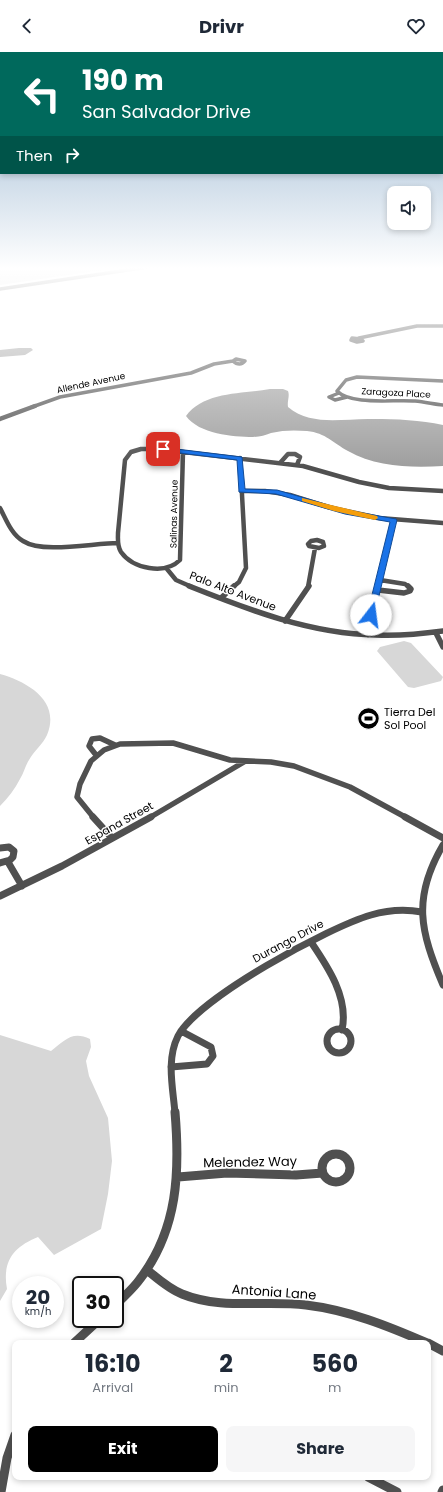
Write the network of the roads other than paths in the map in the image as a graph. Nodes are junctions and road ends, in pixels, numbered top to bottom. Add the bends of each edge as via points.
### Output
1 (377, 334) edge
2 (359, 338) dead end
3 (233, 361) dead end
4 (443, 381) edge
5 (340, 395) junction
6 (347, 397) junction
7 (443, 405) edge
8 (0, 419) edge
9 (148, 448) junction
10 (163, 449) junction
11 (183, 451) junction
12 (240, 458) junction
13 (280, 463) junction
14 (296, 465) junction
15 (242, 491) junction
16 (443, 491) edge
17 (0, 508) edge
18 (393, 520) junction
19 (443, 523) edge
20 (118, 543) junction
21 (315, 548) dead end
22 (166, 569) junction
23 (380, 580) junction
24 (378, 590) junction
25 (221, 598) junction
26 (285, 621) junction
27 (443, 631) edge
28 (436, 633) junction
29 (368, 635) junction
30 (443, 647) edge
31 (115, 745) junction
32 (96, 754) junction
33 (244, 761) junction
34 (112, 838) junction
35 (443, 838) edge
36 (443, 845) edge
37 (0, 848) edge
38 (8, 862) junction
39 (0, 863) edge
40 (22, 886) junction
41 (0, 896) edge
42 (422, 912) junction
43 (311, 942) junction
44 (443, 985) edge
45 (342, 1030) dead end
46 (181, 1031) junction
47 (171, 1067) junction
48 (322, 1172) dead end
49 (178, 1176) junction
50 (147, 1270) junction
51 (124, 1297) edge
52 (90, 1328) edge
53 (77, 1340) edge
54 (421, 1340) edge
55 (431, 1345) edge
56 (443, 1351) edge
57 (12, 1444) edge
58 (374, 1480) edge
59 (1, 1492) edge
60 (397, 1492) edge

1 - 2 street
3 - 8 street, Allende Avenue via 214,364 190,373 66,396
4 - 5 street via 355,377 346,381 338,390
5 - 6 street, Zaragoza Place
5 - 6 street, Zaragoza Place via 329,397 338,400
6 - 7 street, Zaragoza Place
9 - 10 street
9 - 10 street via 151,439 158,437 164,439
9 - 20 street via 131,453 125,460
10 - 11 street
11 - 12 street
11 - 22 street, Salinas Avenue via 181,555 178,564
12 - 13 street
12 - 15 street
13 - 14 street
13 - 14 street via 288,454 294,453 300,457
14 - 16 street via 382,487
15 - 18 street via 277,492 345,512
15 - 25 street via 246,568 239,582
17 - 20 street via 16,535 32,544 52,547
18 - 19 street
18 - 23 street
20 - 22 street via 121,552 132,561 153,568
21 - 26 street via 310,584
22 - 25 street, Palo Alto Avenue via 176,580
23 - 24 street
23 - 24 street via 404,584 410,591 404,593
24 - 29 street
25 - 26 street, Palo Alto Avenue
26 - 29 street, Palo Alto Avenue via 322,630
27 - 28 street, Palo Alto Avenue
28 - 29 street, Palo Alto Avenue
28 - 30 street
31 - 32 street
31 - 32 street via 104,738 95,738 89,746
31 - 33 street via 173,743 230,760
32 - 34 street via 80,784 77,797
33 - 34 street, Espana Street
33 - 35 street via 294,766 350,787
34 - 40 street, Espana Street
36 - 42 street via 429,869
37 - 38 street via 14,851
38 - 39 street
38 - 40 street
40 - 41 street, Espana Street
42 - 43 street, Durango Drive via 399,910 372,914
42 - 44 street via 425,938
43 - 45 street via 332,976 341,1000 344,1014
43 - 46 street, Durango Drive via 240,982 200,1011
46 - 47 street, Durango Drive via 172,1053
46 - 47 street via 211,1047 214,1056 207,1064
47 - 49 street, Durango Drive
48 - 49 street, Melendez Way via 296,1175 227,1173
49 - 50 street, Durango Drive via 170,1224 163,1243
50 - 51 street, Durango Drive
50 - 54 street, Antonia Lane via 165,1285 195,1299 213,1302 305,1305 337,1311 397,1329
52 - 53 street
55 - 56 street, Antonia Lane
57 - 59 street
58 - 60 street

